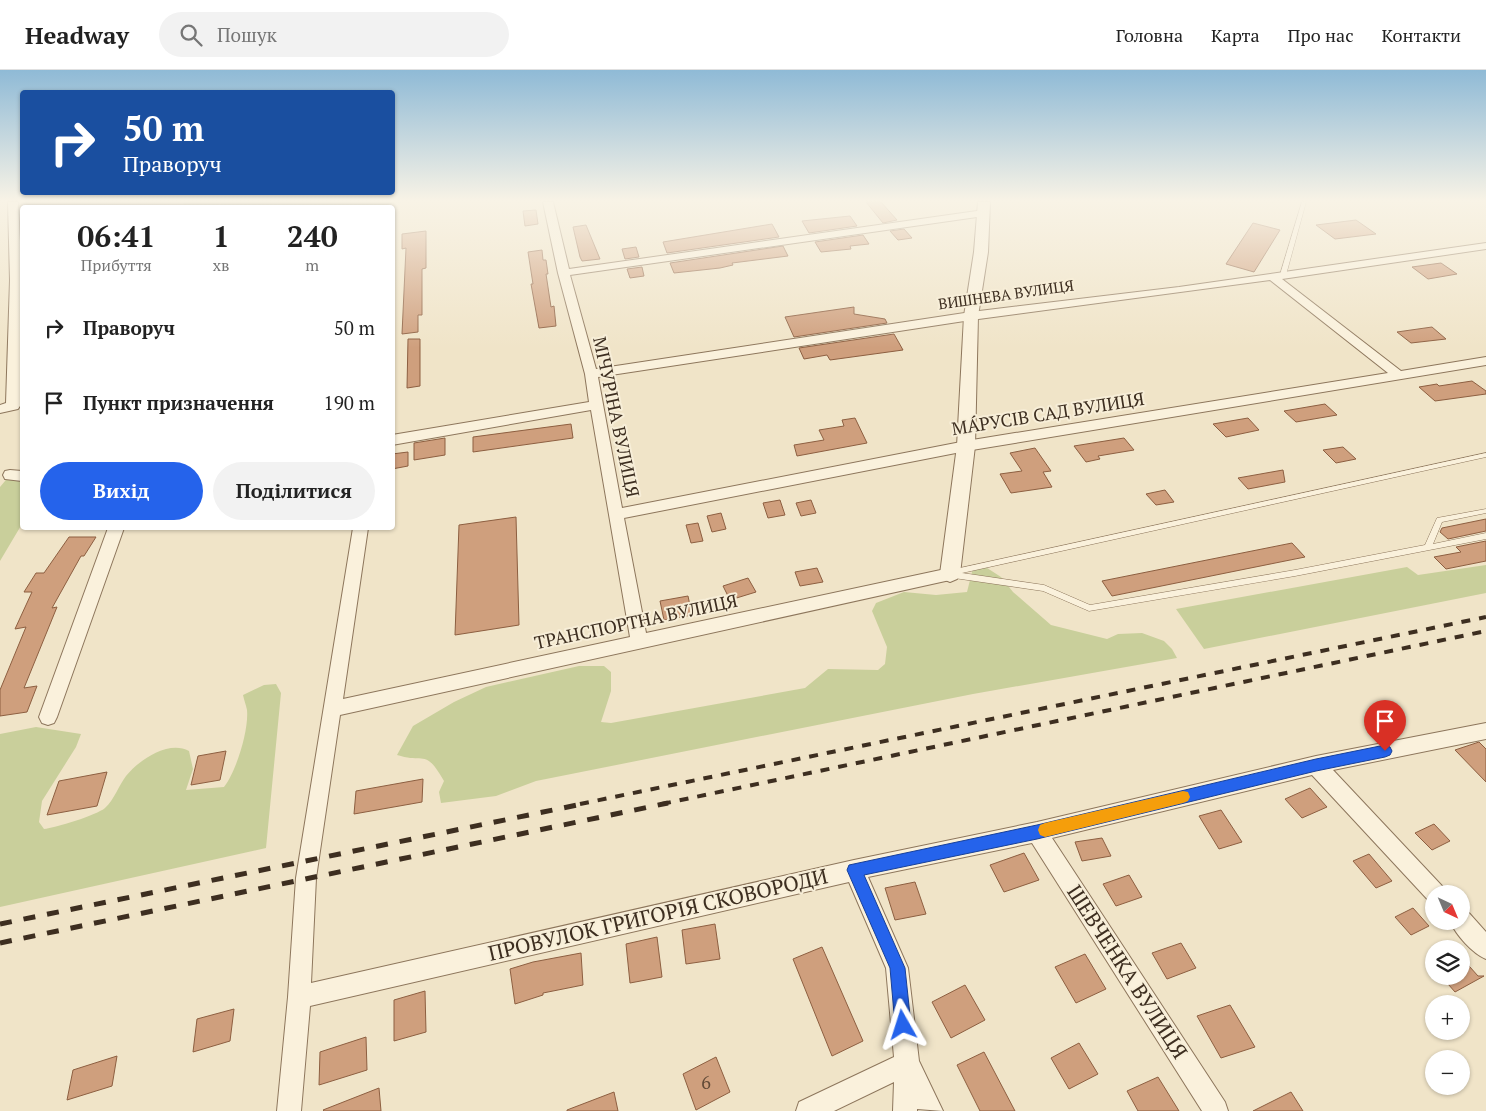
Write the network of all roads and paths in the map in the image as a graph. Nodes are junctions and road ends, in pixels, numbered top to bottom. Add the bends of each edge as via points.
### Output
1 (12, 251) edge
2 (559, 251) edge
3 (709, 251) edge
4 (979, 251) edge
5 (1287, 251) edge
6 (1454, 251) edge
7 (564, 273) junction
8 (1278, 276) junction
9 (971, 316) junction
10 (1486, 361) edge
11 (591, 374) junction
12 (1398, 376) junction
13 (597, 405) junction
14 (6, 407) edge
15 (395, 439) edge
16 (966, 446) junction
17 (1486, 455) edge
18 (1486, 511) edge
19 (617, 514) junction
20 (115, 530) edge
21 (360, 530) edge
22 (1486, 536) edge
23 (1428, 547) junction
24 (950, 574) junction
25 (639, 642) junction
26 (331, 710) junction
27 (48, 717) dead end
28 (1486, 731) edge
29 (1316, 765) junction
30 (1037, 832) junction
31 (854, 870) junction
32 (1428, 885) edge
33 (1469, 930) edge
34 (1486, 948) edge
35 (299, 997) junction
36 (907, 1064) junction
37 (289, 1111) edge
38 (808, 1111) edge
39 (905, 1111) edge
40 (931, 1111) edge
41 (1216, 1111) edge

1 - 14 street
2 - 7 street, МІЧУРІНА ВУЛИЦЯ
3 - 7 street
4 - 9 street
5 - 8 lane
6 - 8 street, ВИШНЕВА ВУЛИЦЯ
7 - 11 street, МІЧУРІНА ВУЛИЦЯ
8 - 9 street, ВИШНЕВА ВУЛИЦЯ
8 - 12 street
9 - 11 street, ВИШНЕВА ВУЛИЦЯ
9 - 16 street
10 - 12 street, МÁРУСІВ САД ВУЛИЦЯ
11 - 13 street, МІЧУРІНА ВУЛИЦЯ
12 - 16 street, МÁРУСІВ САД ВУЛИЦЯ
13 - 15 street
13 - 19 street, МІЧУРІНА ВУЛИЦЯ
16 - 19 street, МÁРУСІВ САД ВУЛИЦЯ
16 - 24 street
17 - 24 lane
18 - 23 lane via 1439,520
19 - 25 street, МІЧУРІНА ВУЛИЦЯ
20 - 27 street
21 - 26 street
22 - 23 lane
23 - 24 lane via 1089,608 1044,588
24 - 25 street, ТРАНСПОРТНА ВУЛИЦЯ
25 - 26 street, ТРАНСПОРТНА ВУЛИЦЯ
26 - 35 street via 306,878
28 - 29 street, ПРОВУЛОК ГРИГОРІЯ СКОВОРОДИ
29 - 30 street, ПРОВУЛОК ГРИГОРІЯ СКОВОРОДИ
29 - 32 street
30 - 31 street, ПРОВУЛОК ГРИГОРІЯ СКОВОРОДИ
30 - 41 street, ШЕВЧЕНКА ВУЛИЦЯ
31 - 35 street, ПРОВУЛОК ГРИГОРІЯ СКОВОРОДИ
31 - 36 street via 897,968
33 - 34 street
35 - 37 street
36 - 38 street
36 - 39 street
36 - 40 street

